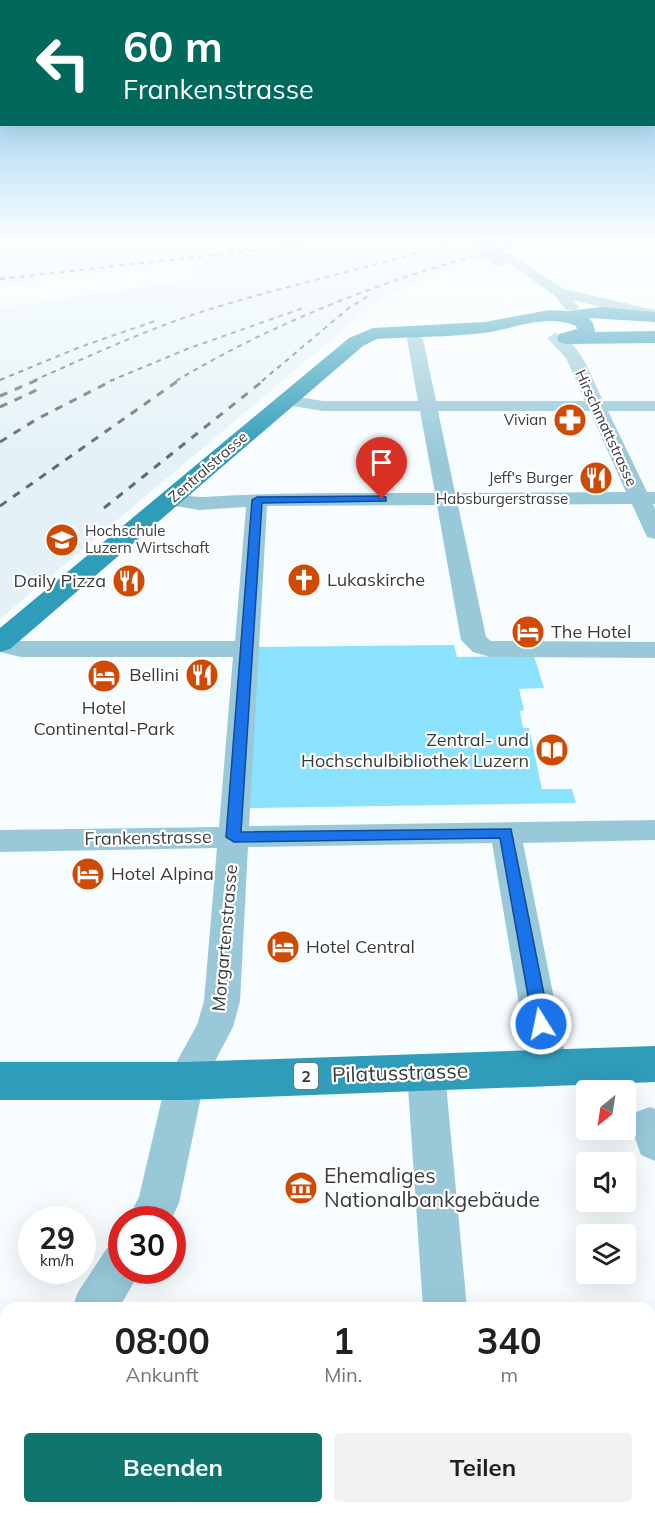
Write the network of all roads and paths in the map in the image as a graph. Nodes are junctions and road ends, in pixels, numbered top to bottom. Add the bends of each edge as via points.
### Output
1 (543, 313) edge
2 (571, 313) edge
3 (569, 316) junction
4 (655, 316) edge
5 (539, 317) junction
6 (577, 337) junction
7 (655, 337) edge
8 (550, 338) junction
9 (361, 339) junction
10 (415, 339) junction
11 (520, 339) dead end
12 (573, 356) junction
13 (286, 400) junction
14 (429, 406) junction
15 (596, 406) junction
16 (655, 406) edge
17 (647, 498) edge
18 (448, 499) junction
19 (170, 500) junction
20 (257, 500) junction
21 (655, 532) edge
22 (0, 643) edge
23 (248, 649) junction
24 (655, 650) edge
25 (655, 830) edge
26 (506, 832) junction
27 (234, 837) junction
28 (0, 841) edge
29 (655, 1064) edge
30 (549, 1069) junction
31 (426, 1072) junction
32 (0, 1081) edge
33 (185, 1081) junction
34 (156, 1206) edge
35 (109, 1284) edge
36 (443, 1288) edge
37 (98, 1302) edge

1 - 5 street
2 - 3 street
3 - 4 main road
3 - 5 main road
3 - 6 main road via 588,327 585,334
5 - 8 main road via 532,322 534,330
5 - 9 main road via 485,327 373,334
6 - 7 main road
6 - 8 main road
6 - 12 street, Hirschmattstrasse
8 - 12 street, Hirschmattstrasse
9 - 10 main road
9 - 13 main road, Zentralstrasse
10 - 11 main road
10 - 14 street
12 - 15 street, Hirschmattstrasse
13 - 14 street via 313,405
13 - 19 main road, Zentralstrasse
14 - 15 street
14 - 18 street
15 - 16 street
15 - 17 street, Hirschmattstrasse
17 - 18 street, Habsburgerstrasse
17 - 21 street, Hirschmattstrasse
18 - 20 street, Habsburgerstrasse
18 - 24 street via 474,640 482,646
19 - 20 street, Habsburgerstrasse via 200,504
19 - 22 main road, Zentralstrasse
20 - 23 street, Morgartenstrasse
22 - 23 street via 21,649
23 - 27 street, Morgartenstrasse
25 - 26 street, Frankenstrasse
26 - 27 street, Frankenstrasse
26 - 30 street
27 - 28 street, Frankenstrasse
27 - 33 street, Morgartenstrasse via 222,1001 215,1027
29 - 30 main road, Pilatusstrasse / 2
30 - 31 main road, Pilatusstrasse / 2
31 - 33 main road, Pilatusstrasse / 2
31 - 36 street
32 - 33 main road, Pilatusstrasse / 2
33 - 34 street, Morgartenstrasse
35 - 37 street

